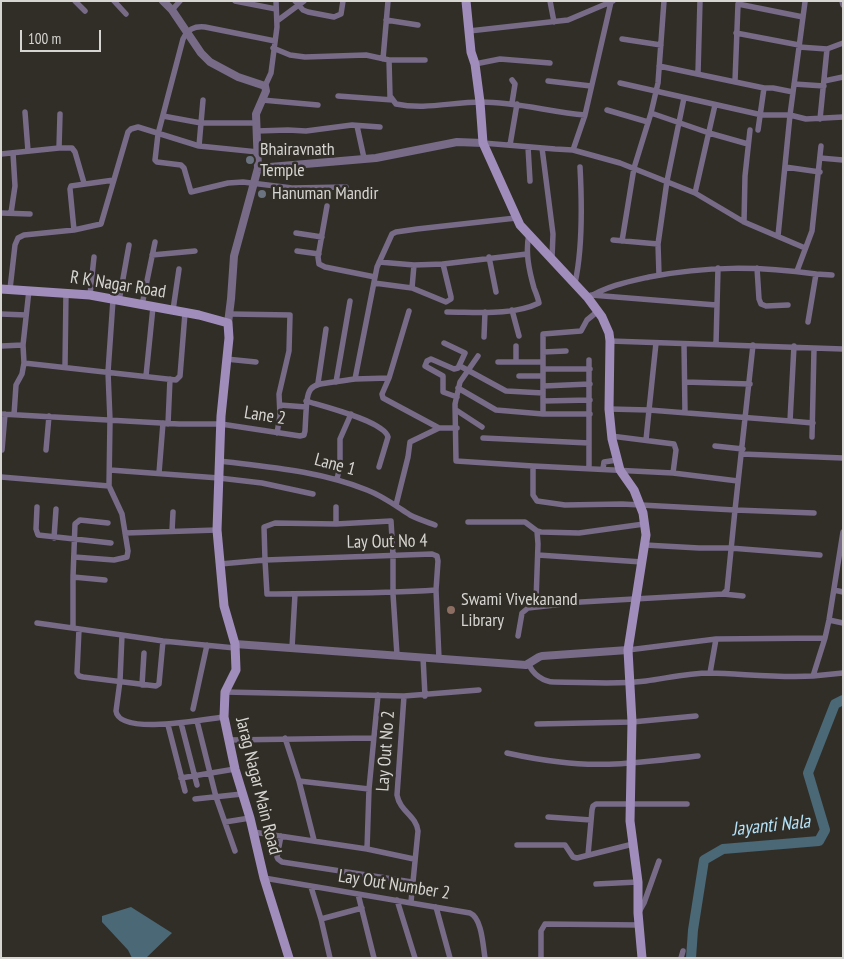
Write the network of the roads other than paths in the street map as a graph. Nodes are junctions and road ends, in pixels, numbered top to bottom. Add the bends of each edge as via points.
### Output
1 (76, 1) edge
2 (114, 1) edge
3 (163, 1) edge
4 (180, 1) edge
5 (235, 1) edge
6 (276, 1) edge
7 (304, 1) edge
8 (343, 1) edge
9 (388, 1) edge
10 (466, 1) edge
11 (550, 1) edge
12 (664, 1) edge
13 (700, 1) edge
14 (842, 1) edge
15 (609, 2) edge
16 (806, 2) edge
17 (297, 4) edge
18 (843, 5) edge
19 (276, 9) junction
20 (85, 10) dead end
21 (172, 10) junction
22 (126, 14) dead end
23 (803, 17) junction
24 (386, 20) junction
25 (277, 21) junction
26 (554, 22) junction
27 (418, 25) dead end
28 (469, 30) junction
29 (187, 31) junction
30 (736, 33) junction
31 (622, 39) dead end
32 (275, 40) junction
33 (843, 44) edge
34 (661, 45) junction
35 (799, 46) junction
36 (273, 48) junction
37 (827, 49) junction
38 (386, 59) junction
39 (425, 60) dead end
40 (550, 63) dead end
41 (475, 64) junction
42 (659, 66) junction
43 (698, 73) junction
44 (843, 77) edge
45 (512, 80) dead end
46 (548, 81) dead end
47 (735, 81) junction
48 (620, 83) dead end
49 (794, 84) junction
50 (824, 84) junction
51 (265, 86) junction
52 (591, 86) junction
53 (764, 88) junction
54 (656, 92) junction
55 (793, 92) junction
56 (338, 96) dead end
57 (684, 98) junction
58 (203, 100) dead end
59 (262, 100) junction
60 (393, 100) junction
61 (480, 102) junction
62 (514, 104) junction
63 (318, 105) dead end
64 (715, 105) junction
65 (607, 110) dead end
66 (25, 112) dead end
67 (651, 112) junction
68 (60, 114) dead end
69 (762, 114) junction
70 (585, 115) junction
71 (790, 115) junction
72 (163, 116) junction
73 (843, 117) edge
74 (820, 119) junction
75 (648, 122) junction
76 (680, 122) junction
77 (201, 123) junction
78 (357, 126) junction
79 (256, 127) junction
80 (380, 127) dead end
81 (750, 130) dead end
82 (758, 130) dead end
83 (709, 133) junction
84 (158, 134) junction
85 (483, 143) junction
86 (748, 144) junction
87 (510, 145) junction
88 (199, 146) junction
89 (821, 146) dead end
90 (528, 147) junction
91 (59, 148) junction
92 (542, 148) junction
93 (573, 150) junction
94 (28, 151) junction
95 (258, 152) junction
96 (13, 153) junction
97 (1, 154) edge
98 (364, 158) junction
99 (820, 158) junction
100 (843, 160) edge
101 (580, 167) dead end
102 (785, 167) junction
103 (258, 168) junction
104 (634, 168) junction
105 (820, 172) junction
106 (114, 180) junction
107 (530, 181) dead end
108 (667, 181) junction
109 (84, 183) junction
110 (255, 183) junction
111 (346, 188) dead end
112 (695, 193) junction
113 (327, 206) dead end
114 (1, 213) edge
115 (11, 214) junction
116 (30, 214) dead end
117 (516, 218) junction
118 (744, 222) junction
119 (74, 230) junction
120 (296, 233) dead end
121 (529, 234) junction
122 (778, 236) junction
123 (322, 237) junction
124 (613, 240) dead end
125 (622, 241) junction
126 (155, 242) dead end
127 (658, 244) junction
128 (129, 245) dead end
129 (805, 248) junction
130 (298, 250) dead end
131 (195, 251) dead end
132 (319, 254) junction
133 (527, 254) junction
134 (152, 255) junction
135 (94, 257) dead end
136 (489, 257) junction
137 (552, 258) junction
138 (379, 262) junction
139 (443, 264) junction
140 (414, 265) junction
141 (718, 268) junction
142 (758, 268) junction
143 (179, 270) dead end
144 (796, 271) junction
145 (816, 274) junction
146 (659, 275) junction
147 (832, 275) dead end
148 (375, 280) junction
149 (575, 283) junction
150 (412, 288) junction
151 (6, 289) edge
152 (29, 290) junction
153 (496, 292) dead end
154 (66, 293) junction
155 (90, 295) junction
156 (589, 296) junction
157 (116, 300) junction
158 (350, 301) dead end
159 (142, 305) junction
160 (716, 305) junction
161 (788, 305) dead end
162 (153, 307) junction
163 (172, 310) junction
164 (512, 310) junction
165 (409, 311) dead end
166 (598, 311) junction
167 (447, 312) dead end
168 (485, 312) junction
169 (185, 313) junction
170 (1, 314) edge
171 (26, 315) junction
172 (229, 319) junction
173 (808, 322) dead end
174 (326, 329) dead end
175 (519, 336) dead end
176 (484, 338) dead end
177 (610, 341) junction
178 (444, 343) dead end
179 (656, 343) junction
180 (23, 344) junction
181 (684, 344) junction
182 (716, 344) junction
183 (754, 345) junction
184 (1, 346) edge
185 (516, 346) dead end
186 (794, 346) junction
187 (814, 349) junction
188 (843, 349) edge
189 (566, 351) dead end
190 (543, 352) junction
191 (478, 356) dead end
192 (226, 359) junction
193 (590, 360) dead end
194 (256, 362) dead end
195 (498, 362) dead end
196 (516, 362) junction
197 (543, 362) junction
198 (24, 363) junction
199 (65, 366) junction
200 (464, 368) junction
201 (590, 369) junction
202 (108, 372) junction
203 (543, 372) junction
204 (146, 376) junction
205 (518, 376) dead end
206 (389, 378) junction
207 (356, 379) junction
208 (170, 380) junction
209 (336, 382) junction
210 (685, 382) junction
211 (318, 383) junction
212 (590, 384) junction
213 (750, 384) junction
214 (543, 386) junction
215 (458, 388) junction
216 (543, 394) junction
217 (452, 396) junction
218 (590, 400) junction
219 (543, 401) junction
220 (306, 404) junction
221 (280, 405) junction
222 (609, 409) junction
223 (456, 410) junction
224 (649, 410) junction
225 (685, 412) junction
226 (3, 414) edge
227 (351, 414) junction
228 (543, 414) junction
229 (590, 414) junction
230 (14, 415) junction
231 (49, 416) junction
232 (746, 418) junction
233 (110, 420) junction
234 (790, 422) junction
235 (165, 423) junction
236 (812, 423) junction
237 (221, 424) junction
238 (439, 428) junction
239 (453, 428) junction
240 (482, 428) dead end
241 (277, 433) junction
242 (611, 436) junction
243 (483, 438) dead end
244 (812, 438) dead end
245 (646, 440) junction
246 (589, 443) junction
247 (714, 446) dead end
248 (2, 450) edge
249 (46, 450) dead end
250 (742, 452) junction
251 (843, 458) edge
252 (617, 460) junction
253 (220, 461) junction
254 (533, 466) junction
255 (379, 468) dead end
256 (589, 468) junction
257 (603, 469) junction
258 (110, 470) junction
259 (620, 470) junction
260 (158, 473) junction
261 (674, 473) junction
262 (1, 477) edge
263 (219, 478) junction
264 (337, 479) junction
265 (738, 482) junction
266 (109, 486) junction
267 (313, 494) dead end
268 (396, 505) junction
269 (639, 505) junction
270 (37, 507) dead end
271 (336, 507) dead end
272 (56, 509) dead end
273 (735, 510) junction
274 (173, 512) dead end
275 (814, 513) dead end
276 (108, 522) dead end
277 (468, 522) dead end
278 (336, 524) junction
279 (644, 524) junction
280 (435, 525) dead end
281 (217, 530) junction
282 (172, 531) junction
283 (537, 531) junction
284 (843, 532) edge
285 (124, 533) junction
286 (54, 538) junction
287 (75, 539) junction
288 (111, 543) dead end
289 (842, 543) edge
290 (645, 545) junction
291 (730, 548) junction
292 (393, 555) junction
293 (538, 556) junction
294 (820, 556) dead end
295 (74, 557) junction
296 (265, 560) junction
297 (642, 562) junction
298 (220, 564) junction
299 (73, 577) junction
300 (105, 580) dead end
301 (436, 590) junction
302 (834, 590) junction
303 (843, 592) edge
304 (295, 594) junction
305 (393, 594) junction
306 (723, 594) junction
307 (743, 596) dead end
308 (635, 600) junction
309 (538, 607) junction
310 (829, 620) junction
311 (37, 623) dead end
312 (843, 623) edge
313 (76, 628) junction
314 (122, 635) junction
315 (518, 636) dead end
316 (825, 638) junction
317 (716, 639) junction
318 (163, 642) junction
319 (206, 645) junction
320 (235, 646) junction
321 (292, 648) junction
322 (628, 650) junction
323 (144, 653) dead end
324 (398, 655) junction
325 (423, 657) junction
326 (439, 658) junction
327 (528, 665) junction
328 (710, 673) junction
329 (843, 673) edge
330 (813, 676) junction
331 (120, 681) junction
332 (631, 682) junction
333 (142, 685) junction
334 (479, 690) dead end
335 (225, 692) junction
336 (378, 695) junction
337 (404, 696) junction
338 (425, 696) junction
339 (193, 709) dead end
340 (696, 716) dead end
341 (224, 717) junction
342 (197, 721) junction
343 (632, 722) junction
344 (181, 723) junction
345 (537, 724) dead end
346 (168, 725) junction
347 (285, 738) junction
348 (374, 738) junction
349 (228, 740) junction
350 (507, 754) dead end
351 (698, 756) dead end
352 (632, 762) junction
353 (235, 769) junction
354 (210, 773) junction
355 (194, 776) junction
356 (181, 778) junction
357 (299, 781) junction
358 (197, 785) dead end
359 (370, 789) junction
360 (185, 791) dead end
361 (242, 794) junction
362 (216, 797) junction
363 (195, 799) dead end
364 (687, 804) dead end
365 (629, 805) junction
366 (548, 817) dead end
367 (250, 818) junction
368 (591, 820) junction
369 (225, 822) junction
370 (253, 832) junction
371 (280, 836) junction
372 (314, 840) junction
373 (633, 844) junction
374 (517, 845) dead end
375 (367, 849) junction
376 (235, 851) dead end
377 (588, 855) junction
378 (414, 859) junction
379 (658, 861) dead end
380 (264, 878) junction
381 (412, 882) junction
382 (638, 882) junction
383 (596, 884) dead end
384 (311, 887) junction
385 (358, 894) junction
386 (396, 900) junction
387 (411, 902) junction
388 (362, 908) junction
389 (436, 908) junction
390 (638, 913) junction
391 (321, 919) junction
392 (639, 925) junction
393 (288, 958) edge
394 (330, 958) edge
395 (374, 958) edge
396 (415, 958) edge
397 (450, 958) edge
398 (485, 958) edge
399 (541, 958) edge
400 (642, 958) edge

1 - 20 street
2 - 22 street
3 - 21 street
4 - 21 street
5 - 19 street
6 - 19 street
7 - 17 street
8 - 17 street via 341,14 334,17 308,12
9 - 24 street
10 - 28 main road
11 - 26 street
12 - 34 street
13 - 43 street
14 - 18 street
15 - 26 street via 568,20
15 - 52 street
16 - 23 street
17 - 25 street
19 - 25 street
21 - 29 street
23 - 30 street via 739,4 736,7
23 - 35 street
24 - 27 street
24 - 38 street
25 - 32 street
26 - 28 street
28 - 41 main road
29 - 32 street via 200,27
29 - 51 street via 210,62 238,77
29 - 72 street
30 - 35 street
30 - 47 street
31 - 34 street
32 - 36 street
33 - 37 street
34 - 42 street
35 - 37 street
35 - 49 street
36 - 38 street via 305,58 366,55
36 - 51 street via 271,73
37 - 50 street
38 - 39 street
38 - 60 street
40 - 41 street via 500,59
41 - 61 main road
42 - 43 street
42 - 54 street
43 - 47 street
44 - 50 street
45 - 62 street via 515,84
46 - 52 street
47 - 53 street
48 - 54 street
49 - 50 street
49 - 55 street
50 - 74 street
51 - 59 street
52 - 70 street
53 - 55 street
53 - 69 street
54 - 57 street
54 - 67 street
55 - 71 street
56 - 60 street
57 - 64 street
57 - 76 street
58 - 77 street
59 - 63 street
59 - 79 street
60 - 61 street via 396,104 423,107
61 - 62 street
61 - 85 main road
62 - 70 street
62 - 87 street
64 - 69 street
64 - 83 street
65 - 75 street
66 - 94 street
67 - 75 street
67 - 76 street
68 - 91 street
69 - 71 street
69 - 82 street
70 - 93 street
71 - 74 street
71 - 102 street
72 - 77 street
72 - 84 street
73 - 74 street
75 - 104 street
76 - 83 street
76 - 108 street
77 - 79 street
77 - 88 street
78 - 79 street via 306,132
78 - 80 street
78 - 98 street
79 - 95 street
81 - 86 street
83 - 86 street
83 - 112 street
84 - 88 street
84 - 106 street via 138,127 128,132
84 - 110 street via 154,160 181,165 191,192 228,183
85 - 87 street
85 - 98 street via 457,142
85 - 117 main road
86 - 118 street
87 - 90 street
88 - 95 street
89 - 99 street
90 - 92 street
90 - 107 street
91 - 94 street
91 - 109 street via 68,147 75,152
92 - 93 street
92 - 137 street via 553,234
93 - 104 street
94 - 96 street
95 - 103 street
96 - 97 street
96 - 115 street via 15,186
98 - 103 street
99 - 100 street
99 - 105 street
101 - 149 street via 580,243
102 - 105 street
102 - 122 street
103 - 110 street
104 - 108 street
104 - 125 street
105 - 129 street via 812,230
106 - 109 street
106 - 119 street via 101,224
108 - 112 street
108 - 127 street
109 - 119 street via 74,184 70,189
110 - 111 street via 292,188
110 - 172 street via 234,256
112 - 118 street
113 - 123 street
114 - 115 street
115 - 116 street
117 - 121 main road
117 - 138 street via 396,232 390,237
118 - 122 street
119 - 151 street via 18,238
120 - 123 street
121 - 133 street
121 - 137 main road
122 - 129 street
123 - 132 street
124 - 125 street
125 - 127 street
126 - 134 street
127 - 146 street
128 - 157 street
129 - 144 street
130 - 132 street
131 - 134 street
132 - 148 street via 318,262 325,267
133 - 136 street
133 - 164 street via 539,303
134 - 159 street
135 - 155 street
136 - 139 street
136 - 153 street
137 - 149 main road
138 - 140 street
138 - 148 street
139 - 140 street
139 - 150 street via 450,301 442,302
140 - 150 street
141 - 142 street
141 - 146 street
141 - 160 street
142 - 144 street
142 - 161 street via 761,304
143 - 163 street
144 - 145 street
145 - 147 street
145 - 173 street
146 - 156 street via 611,286
148 - 150 street
148 - 207 street
149 - 156 main road
151 - 152 main road, R K Nagar Road
152 - 154 main road, R K Nagar Road
152 - 171 street
154 - 155 main road, R K Nagar Road
154 - 199 street
155 - 157 main road, R K Nagar Road
156 - 160 street
156 - 166 main road
157 - 159 main road, R K Nagar Road
157 - 202 street via 109,333
158 - 209 street
159 - 162 main road, R K Nagar Road
160 - 182 street
162 - 163 main road, R K Nagar Road
162 - 204 street
163 - 169 main road, R K Nagar Road
164 - 168 street
164 - 175 street
165 - 206 street
166 - 177 main road
166 - 190 street via 587,320 581,331 543,334
167 - 168 street
168 - 176 street
169 - 172 main road, R K Nagar Road
169 - 208 street via 180,376
170 - 171 street
171 - 180 street
172 - 192 main road, Jarag Nagar Main Road
172 - 221 street via 290,315 289,351 279,394
174 - 211 street
177 - 179 street
177 - 222 main road
178 - 200 street via 464,351
179 - 181 street
179 - 224 street
180 - 184 street
180 - 198 street
181 - 182 street
181 - 210 street
182 - 183 street
183 - 186 street
183 - 213 street
185 - 196 street
186 - 187 street
186 - 234 street
187 - 188 street
187 - 236 street
189 - 190 street
190 - 197 street
191 - 200 street
192 - 194 street
192 - 237 main road, Jarag Nagar Main Road
193 - 201 street
195 - 196 street
196 - 197 street
197 - 203 street
198 - 199 street
198 - 230 street via 16,385
199 - 202 street
200 - 215 street
200 - 216 street via 506,391
200 - 217 street via 457,370 431,359 427,361 426,368 443,376 443,392
201 - 203 street
201 - 212 street
202 - 204 street
202 - 233 street
203 - 205 street
203 - 214 street
204 - 208 street
206 - 207 street
206 - 238 street via 383,398
207 - 209 street
208 - 235 street
209 - 211 street
210 - 213 street
210 - 225 street
211 - 220 street via 310,388
212 - 214 street
212 - 218 street
213 - 232 street
214 - 216 street
215 - 217 street
215 - 228 street via 496,410
216 - 219 street
217 - 223 street
218 - 219 street
218 - 229 street
219 - 228 street
220 - 221 street
220 - 227 street
220 - 241 street, Lane 2 via 304,435
221 - 241 street
222 - 224 street
222 - 242 main road
223 - 239 street
223 - 240 street
224 - 225 street
224 - 245 street
225 - 232 street
226 - 230 street, Lane 2
226 - 248 street
227 - 255 street via 387,433
227 - 264 street via 340,438
228 - 229 street
229 - 246 street
230 - 231 street, Lane 2
231 - 233 street, Lane 2
231 - 249 street
232 - 234 street
232 - 250 street
233 - 235 street, Lane 2
233 - 258 street
234 - 236 street
235 - 237 street, Lane 2
235 - 260 street
236 - 244 street
237 - 241 street, Lane 2
237 - 253 main road, Jarag Nagar Main Road
238 - 239 street
238 - 268 street via 410,442
239 - 254 street via 456,461
242 - 245 street
242 - 252 main road
243 - 246 street
245 - 261 street via 674,444
246 - 256 street
247 - 250 street
250 - 251 street
250 - 265 street
252 - 257 street via 604,462
252 - 259 main road
253 - 263 main road, Jarag Nagar Main Road
253 - 264 street, Lane 1
254 - 256 street
254 - 269 street via 533,495 537,501 565,505
256 - 257 street
257 - 259 street
258 - 260 street
258 - 266 street
259 - 261 street
259 - 269 main road via 634,490
260 - 263 street
261 - 265 street
262 - 266 street
263 - 267 street
263 - 281 main road, Jarag Nagar Main Road
264 - 268 street, Lane 1
265 - 273 street
266 - 285 street via 122,514
268 - 280 street, Lane 1
269 - 273 street
269 - 279 main road
270 - 286 street via 36,533
271 - 278 street
272 - 286 street
273 - 275 street
273 - 291 street
274 - 282 street
276 - 287 street via 77,521
277 - 283 street via 525,522
278 - 292 street via 390,522
278 - 296 street via 275,523 264,527
279 - 283 street via 580,533
279 - 290 main road
281 - 282 street
281 - 298 main road, Jarag Nagar Main Road
282 - 285 street
283 - 293 street
284 - 289 street
285 - 295 street via 127,558
286 - 287 street
287 - 288 street
287 - 295 street
289 - 302 street
290 - 291 street
290 - 297 main road
291 - 294 street
291 - 306 street via 727,590
292 - 296 street, Lay Out No 4
292 - 301 street, Lay Out No 4 via 437,556
292 - 305 street
293 - 297 street
293 - 309 street
295 - 299 street
296 - 298 street, Lay Out No 4
296 - 304 street via 266,594
297 - 308 main road
298 - 320 main road, Jarag Nagar Main Road via 224,606
299 - 300 street
299 - 313 street
301 - 305 street
301 - 326 street, Lay Out No 4
302 - 303 street
302 - 310 street
304 - 305 street
304 - 321 street
305 - 324 street
306 - 307 street
306 - 308 street
308 - 309 street
308 - 322 main road
309 - 315 street via 528,608 522,613
310 - 312 street
310 - 316 street
311 - 313 street
313 - 314 street
313 - 331 street via 78,675
314 - 318 street
314 - 331 street
316 - 317 street
316 - 330 street
317 - 322 street
317 - 328 street
318 - 319 street
318 - 333 street via 159,684 152,687
319 - 320 street
319 - 339 street
320 - 321 street
320 - 335 main road, Jarag Nagar Main Road via 236,670
321 - 324 street
322 - 327 street via 542,656
322 - 332 main road
323 - 333 street
324 - 325 street
325 - 326 street
325 - 338 street
326 - 327 street
327 - 332 street via 549,682
328 - 330 street
328 - 332 street
329 - 330 street
331 - 333 street
331 - 346 street via 116,711 119,719
332 - 343 main road
334 - 338 street
335 - 336 street
335 - 341 main road, Jarag Nagar Main Road
336 - 337 street
336 - 348 street
337 - 338 street
337 - 378 street, Lay Out No 2 via 396,795 402,809 418,824
340 - 343 street
341 - 342 street
341 - 349 main road, Jarag Nagar Main Road
342 - 344 street
342 - 354 street
343 - 345 street
343 - 352 main road
344 - 346 street
344 - 355 street
346 - 356 street
347 - 348 street
347 - 349 street
347 - 357 street
348 - 359 street
349 - 353 main road, Jarag Nagar Main Road
350 - 352 street via 581,764
351 - 352 street
352 - 365 main road
353 - 354 street
353 - 361 main road, Jarag Nagar Main Road
354 - 355 street
354 - 362 street
355 - 356 street
355 - 358 street
356 - 360 street
357 - 359 street
357 - 372 street
359 - 375 street
361 - 362 street
361 - 367 main road, Jarag Nagar Main Road
362 - 363 street
362 - 369 street
364 - 365 street
365 - 368 street via 596,804
365 - 373 main road
366 - 368 street
367 - 369 street
367 - 370 main road, Jarag Nagar Main Road
368 - 377 street
369 - 376 street
370 - 371 street
370 - 380 main road, Jarag Nagar Main Road
371 - 372 street
371 - 381 street via 277,857 282,862
372 - 375 street
373 - 377 street
373 - 382 main road
374 - 377 street via 565,845 573,857
375 - 378 street
378 - 381 street, Lay Out No 2
379 - 390 street
380 - 384 street, Lay Out Number 2
380 - 393 main road, Jarag Nagar Main Road
381 - 387 street, Lay Out No 2
382 - 383 street
382 - 390 main road
384 - 385 street, Lay Out Number 2
384 - 391 street
385 - 386 street, Lay Out Number 2
385 - 388 street
386 - 387 street, Lay Out Number 2
386 - 396 street
387 - 389 street, Lay Out Number 2
388 - 391 street
388 - 395 street
389 - 397 street
389 - 398 street, Lay Out Number 2 via 474,915
390 - 392 main road
391 - 394 street
392 - 399 street via 545,924 541,931
392 - 400 main road

